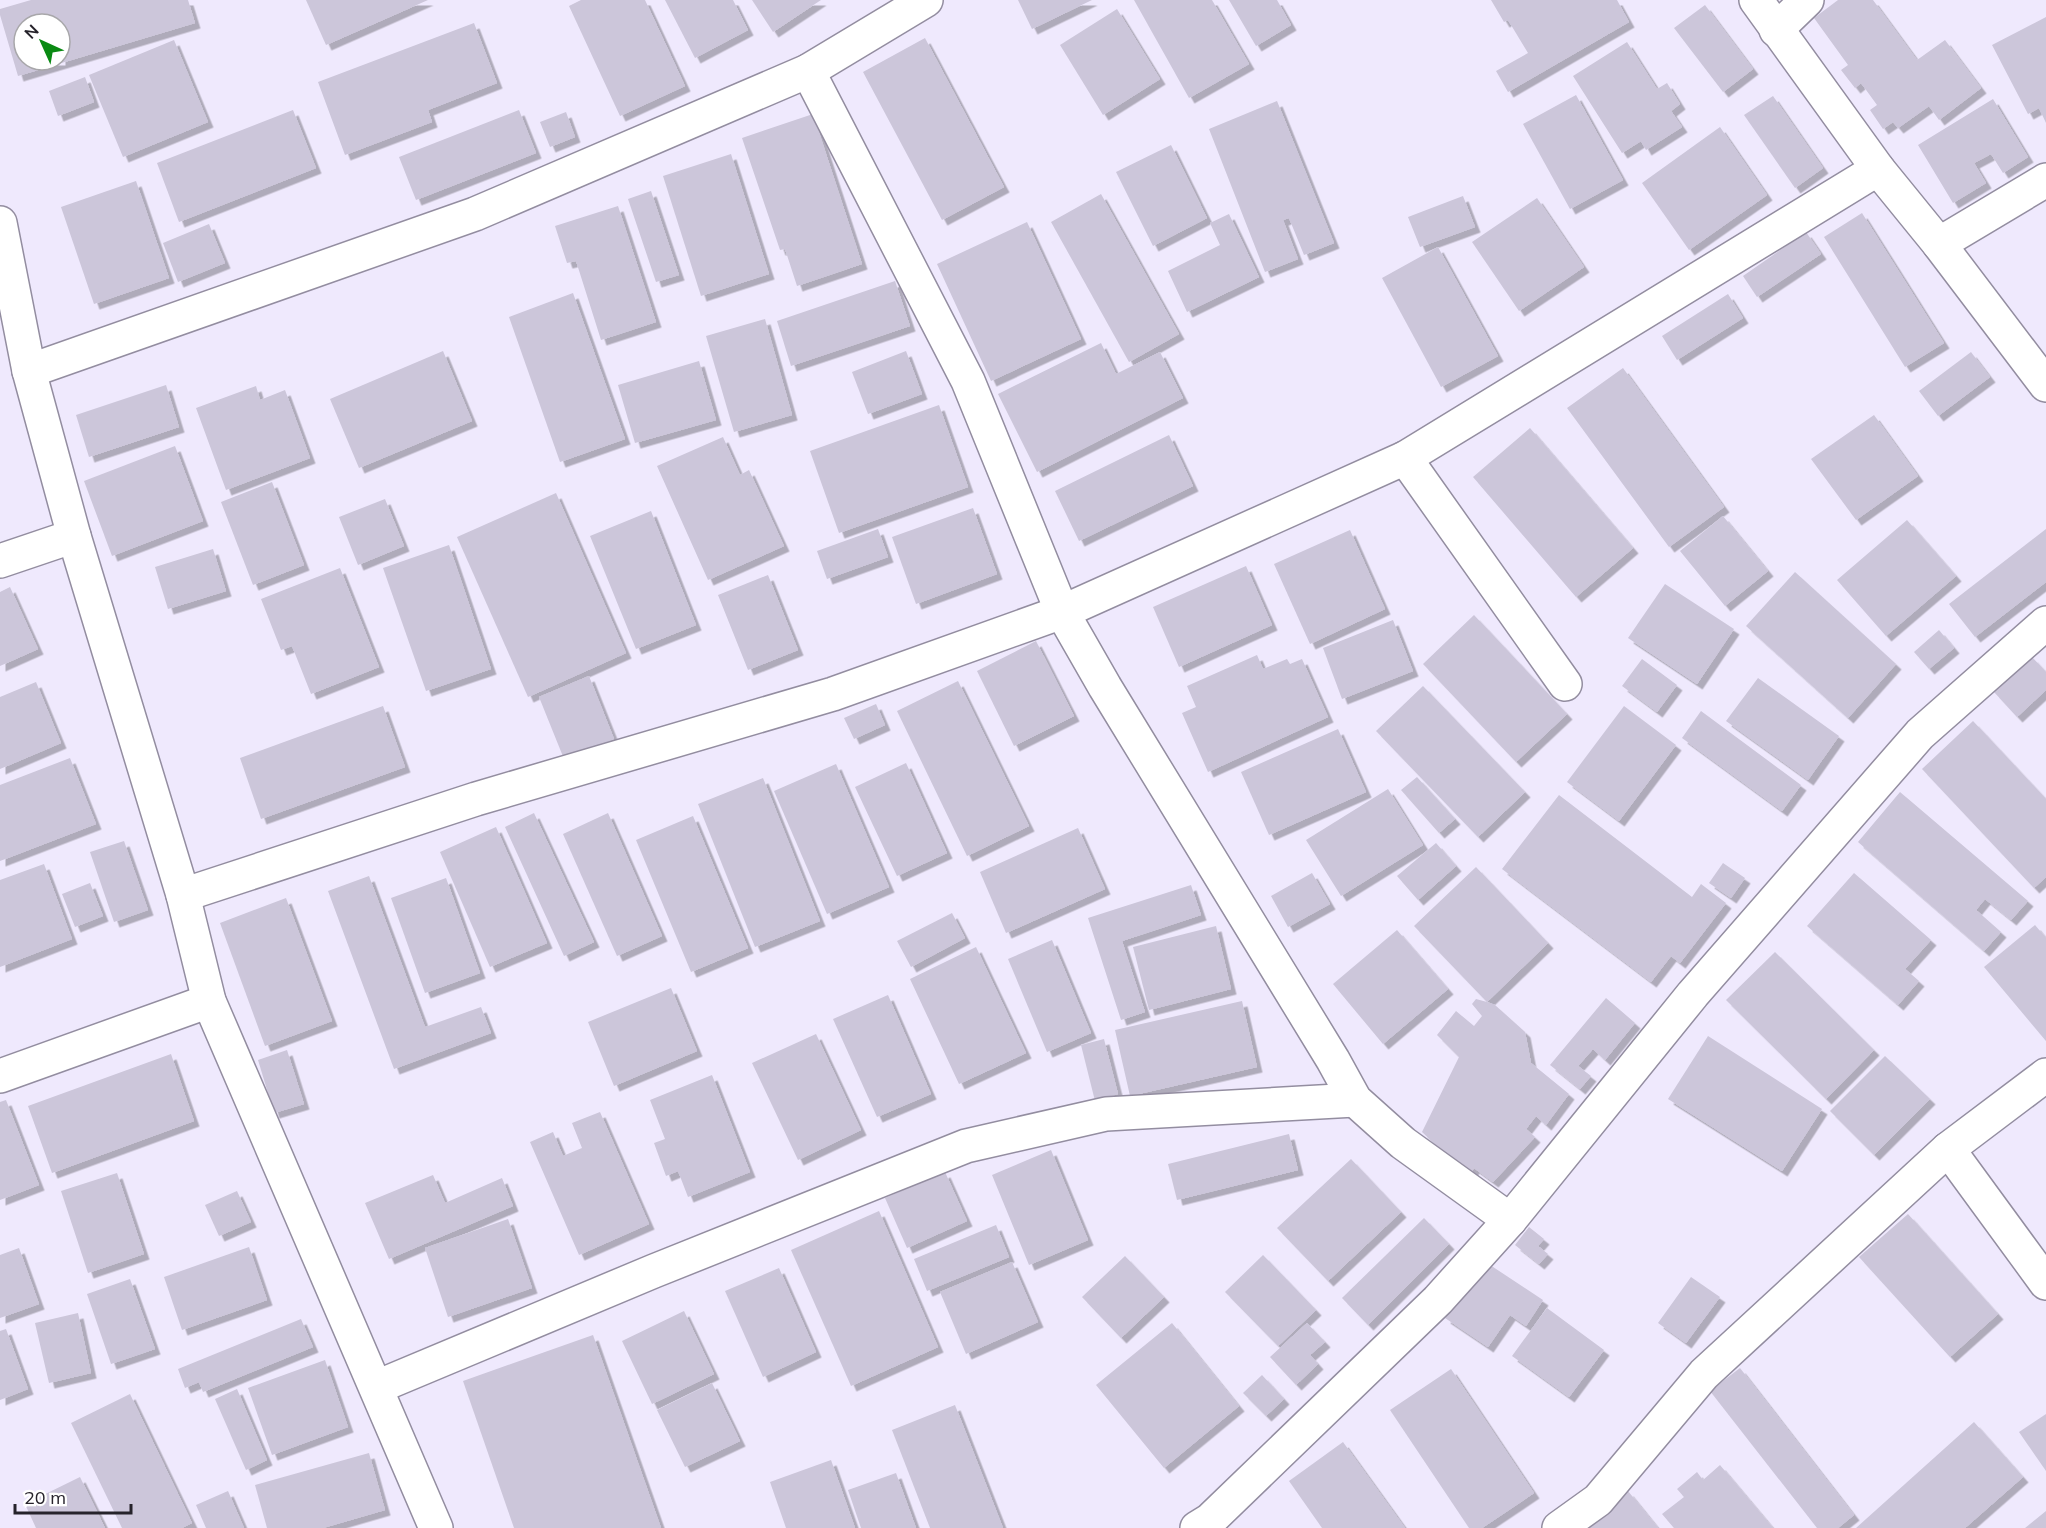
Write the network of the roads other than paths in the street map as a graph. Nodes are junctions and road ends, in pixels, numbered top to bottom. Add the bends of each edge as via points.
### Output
1 (926, 0) edge
2 (1756, 0) edge
3 (1807, 0) edge
4 (889, 9) edge
5 (1776, 30) junction
6 (808, 71) junction
7 (1878, 169) junction
8 (2046, 180) edge
9 (1, 232) edge
10 (1939, 244) junction
11 (29, 371) junction
12 (2046, 385) edge
13 (1405, 458) junction
14 (74, 536) junction
15 (0, 561) edge
16 (1062, 612) junction
17 (2046, 623) edge
18 (1565, 684) dead end
19 (183, 895) junction
20 (209, 1001) junction
21 (2046, 1075) edge
22 (0, 1076) edge
23 (1355, 1100) junction
24 (1948, 1149) junction
25 (1510, 1220) junction
26 (2046, 1283) edge
27 (377, 1388) junction
28 (436, 1528) edge
29 (1197, 1528) edge
30 (1559, 1528) edge

1 - 4 street
2 - 5 street
3 - 5 street
4 - 6 street
5 - 7 street
6 - 11 street via 475,214
6 - 16 street via 968,381
7 - 10 street
7 - 13 street
8 - 10 street
9 - 11 street
10 - 12 street
11 - 14 street
13 - 16 street
13 - 18 street
14 - 15 street
14 - 19 street
16 - 19 street via 833,694 476,800
16 - 23 street
17 - 25 street via 1920,734 1693,994
19 - 20 street
20 - 22 street
20 - 27 street
21 - 24 street
23 - 25 street via 1403,1143
23 - 27 street via 1106,1114 966,1146
24 - 26 street
24 - 30 street via 1704,1374 1598,1500
25 - 29 street via 1438,1300 1210,1520
27 - 28 street

